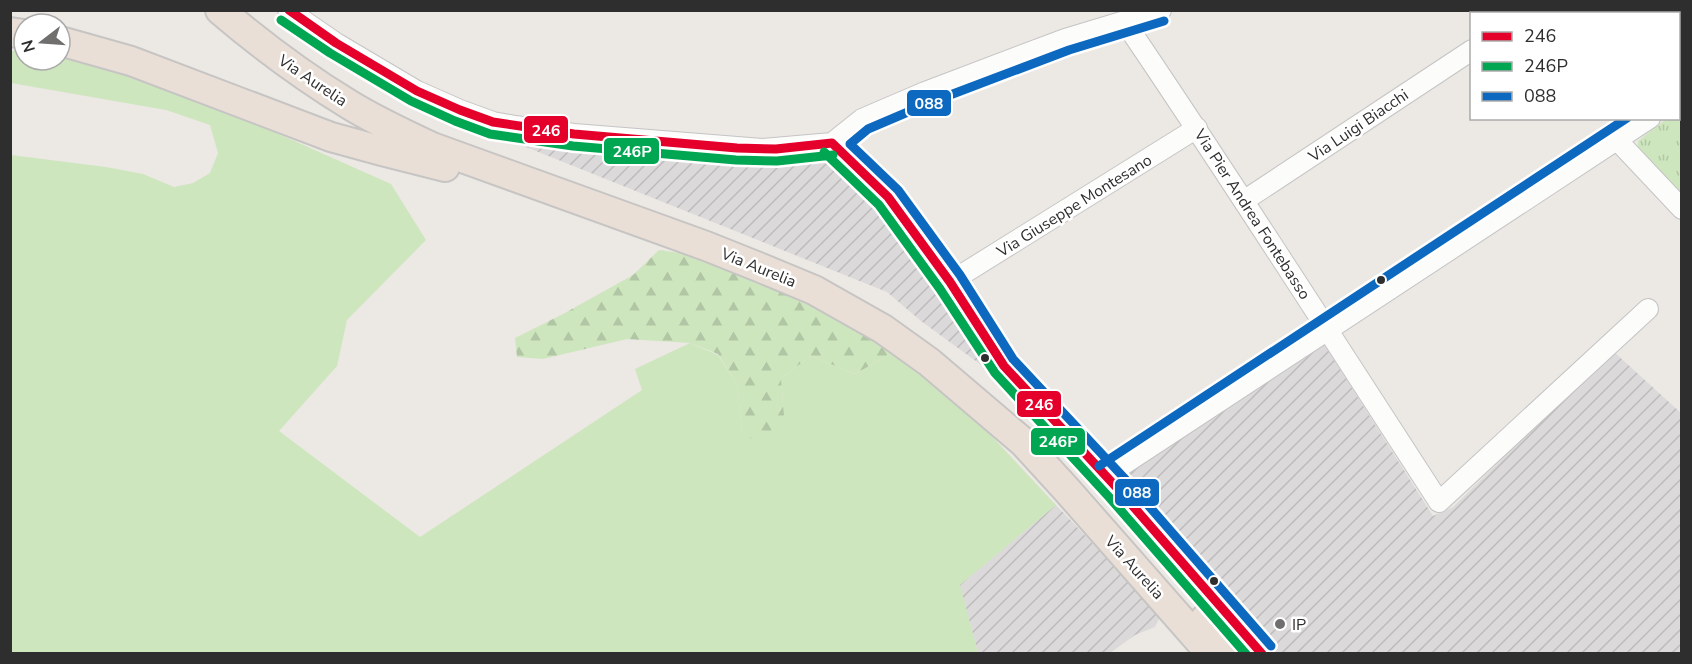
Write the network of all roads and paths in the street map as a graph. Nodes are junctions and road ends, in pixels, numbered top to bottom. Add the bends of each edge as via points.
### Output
1 (220, 10) edge
2 (249, 10) edge
3 (288, 10) edge
4 (1161, 10) edge
5 (1125, 21) junction
6 (72, 45) edge
7 (1470, 51) edge
8 (1647, 120) edge
9 (1197, 128) junction
10 (1617, 140) junction
11 (832, 143) junction
12 (538, 186) junction
13 (1245, 200) junction
14 (1682, 209) edge
15 (951, 282) junction
16 (1648, 309) dead end
17 (1327, 331) junction
18 (1106, 476) junction
19 (1211, 654) edge
20 (1235, 654) edge
21 (1262, 654) edge

1 - 12 highway, Via Aurelia via 294,68 377,121 432,147
2 - 20 highway, Via Aurelia via 339,77 453,136 769,252 883,308 945,352 1040,434
3 - 11 street via 426,96 493,122 564,133 750,149
4 - 5 street
5 - 9 street, Via Pier Andrea Fontebasso
5 - 11 street via 1050,45 889,107 862,119
6 - 12 highway via 131,61 339,140
7 - 13 street, Via Luigi Biacchi
8 - 10 street
9 - 13 street, Via Pier Andrea Fontebasso
9 - 15 street, Via Giuseppe Montesano
10 - 14 street
10 - 17 street
11 - 15 street via 888,197
12 - 19 highway, Via Aurelia via 706,246 814,290 883,329 929,362 1023,442
13 - 17 street, Via Pier Andrea Fontebasso
15 - 18 street via 1004,366
16 - 17 street, Via Pier Andrea Fontebasso via 1439,502
17 - 18 street
18 - 21 street

